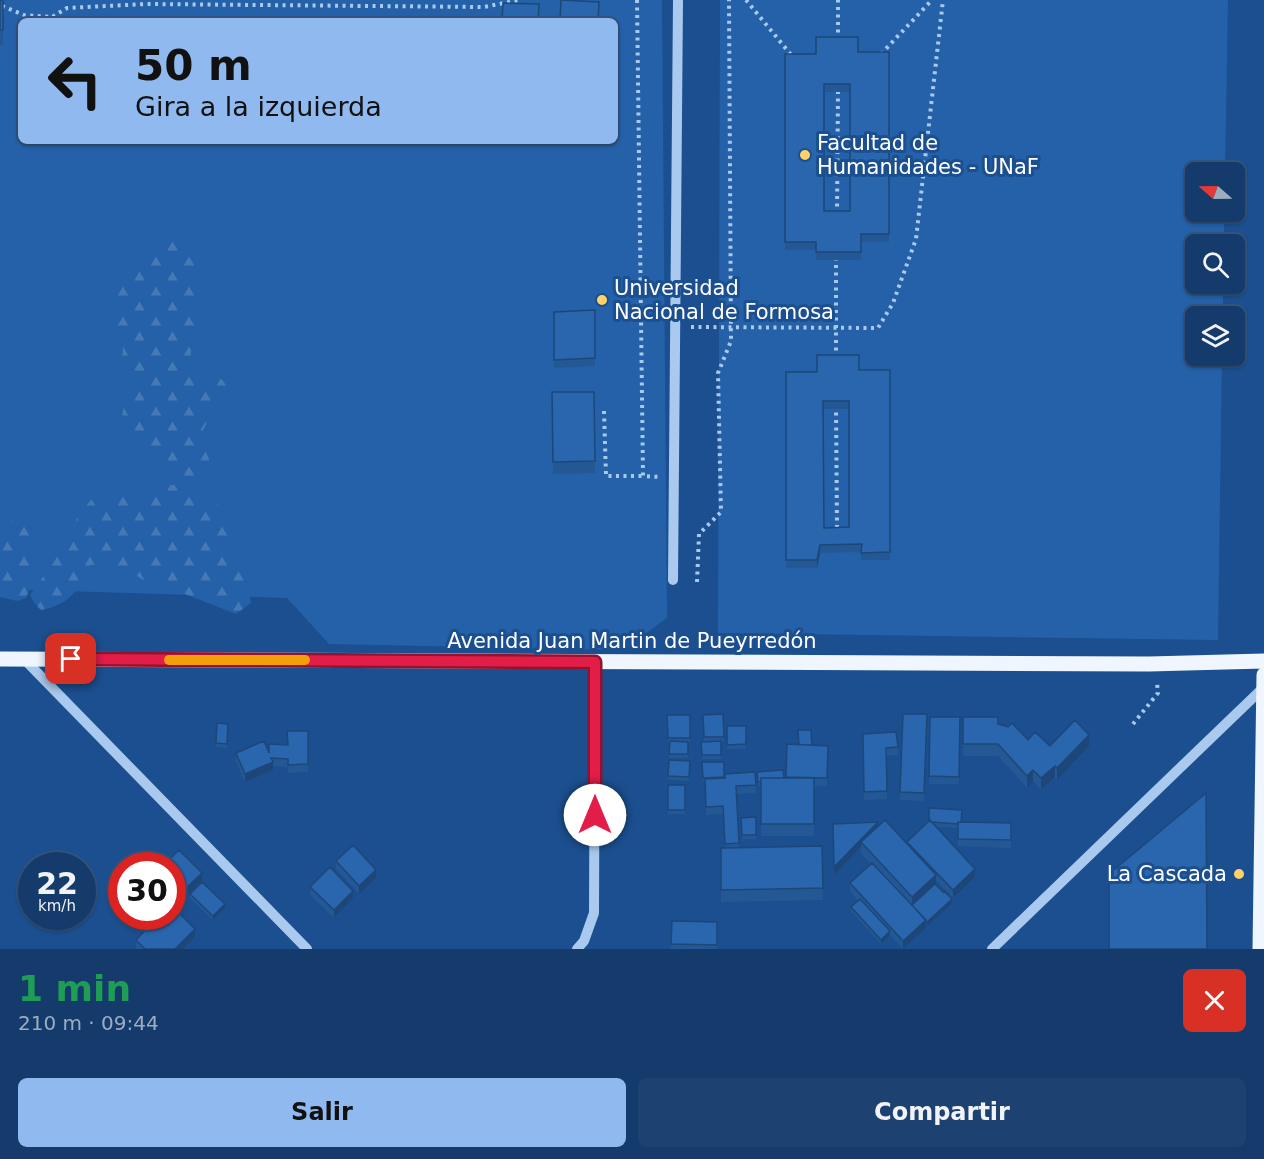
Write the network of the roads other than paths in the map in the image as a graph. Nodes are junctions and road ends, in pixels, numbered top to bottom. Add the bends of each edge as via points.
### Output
1 (678, 0) edge
2 (673, 580) dead end
3 (0, 659) edge
4 (24, 659) junction
5 (1264, 661) edge
6 (595, 662) junction
7 (1264, 675) edge
8 (1264, 687) edge
9 (306, 949) edge
10 (577, 949) edge
11 (992, 949) edge
12 (1260, 949) edge

1 - 2 street
3 - 4 main road, Avenida Juan Martin de Pueyrredón
4 - 6 main road, Avenida Juan Martin de Pueyrredón
4 - 9 street
5 - 6 main road, Avenida Juan Martin de Pueyrredón
6 - 10 street via 594,913
7 - 8 main road
8 - 11 street
8 - 12 main road

